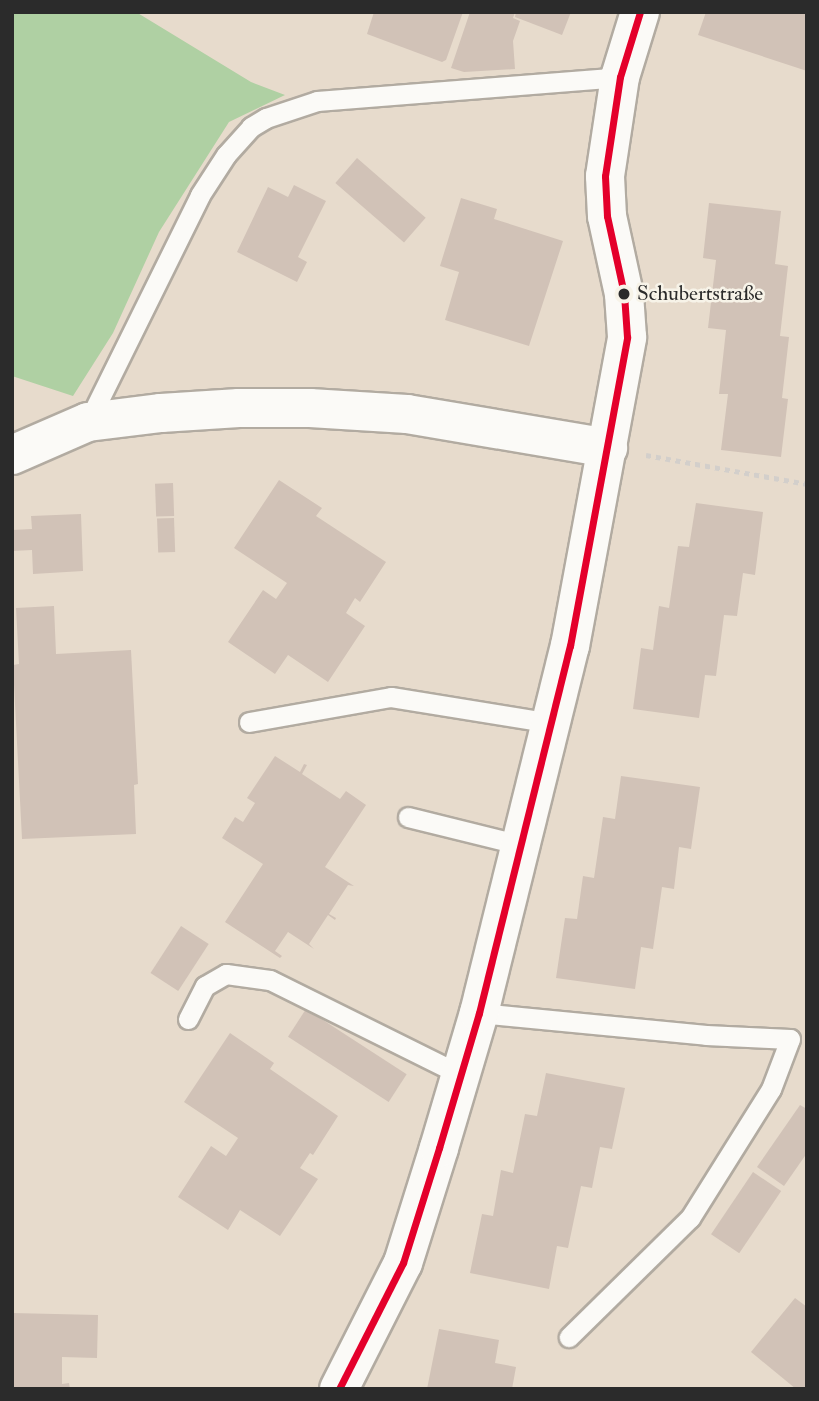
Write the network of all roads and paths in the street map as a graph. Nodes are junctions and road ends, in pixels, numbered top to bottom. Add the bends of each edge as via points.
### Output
1 (639, 12) edge
2 (620, 77) junction
3 (88, 422) junction
4 (608, 448) junction
5 (12, 454) edge
6 (807, 484) edge
7 (248, 722) dead end
8 (551, 723) junction
9 (408, 817) dead end
10 (521, 845) junction
11 (479, 1013) junction
12 (188, 1019) dead end
13 (461, 1075) junction
14 (569, 1337) dead end
15 (340, 1389) edge

1 - 2 street
2 - 3 lane via 317,102 251,127 200,195
2 - 4 street via 605,176 627,337
3 - 4 street via 161,412 310,408 407,415
3 - 5 street
4 - 6 path
4 - 8 street
7 - 8 lane via 391,697
8 - 10 street
9 - 10 lane
10 - 11 street
11 - 13 street
11 - 14 lane via 790,1039 771,1089 690,1218
12 - 13 lane via 205,986 226,974 270,980
13 - 15 street via 403,1263

